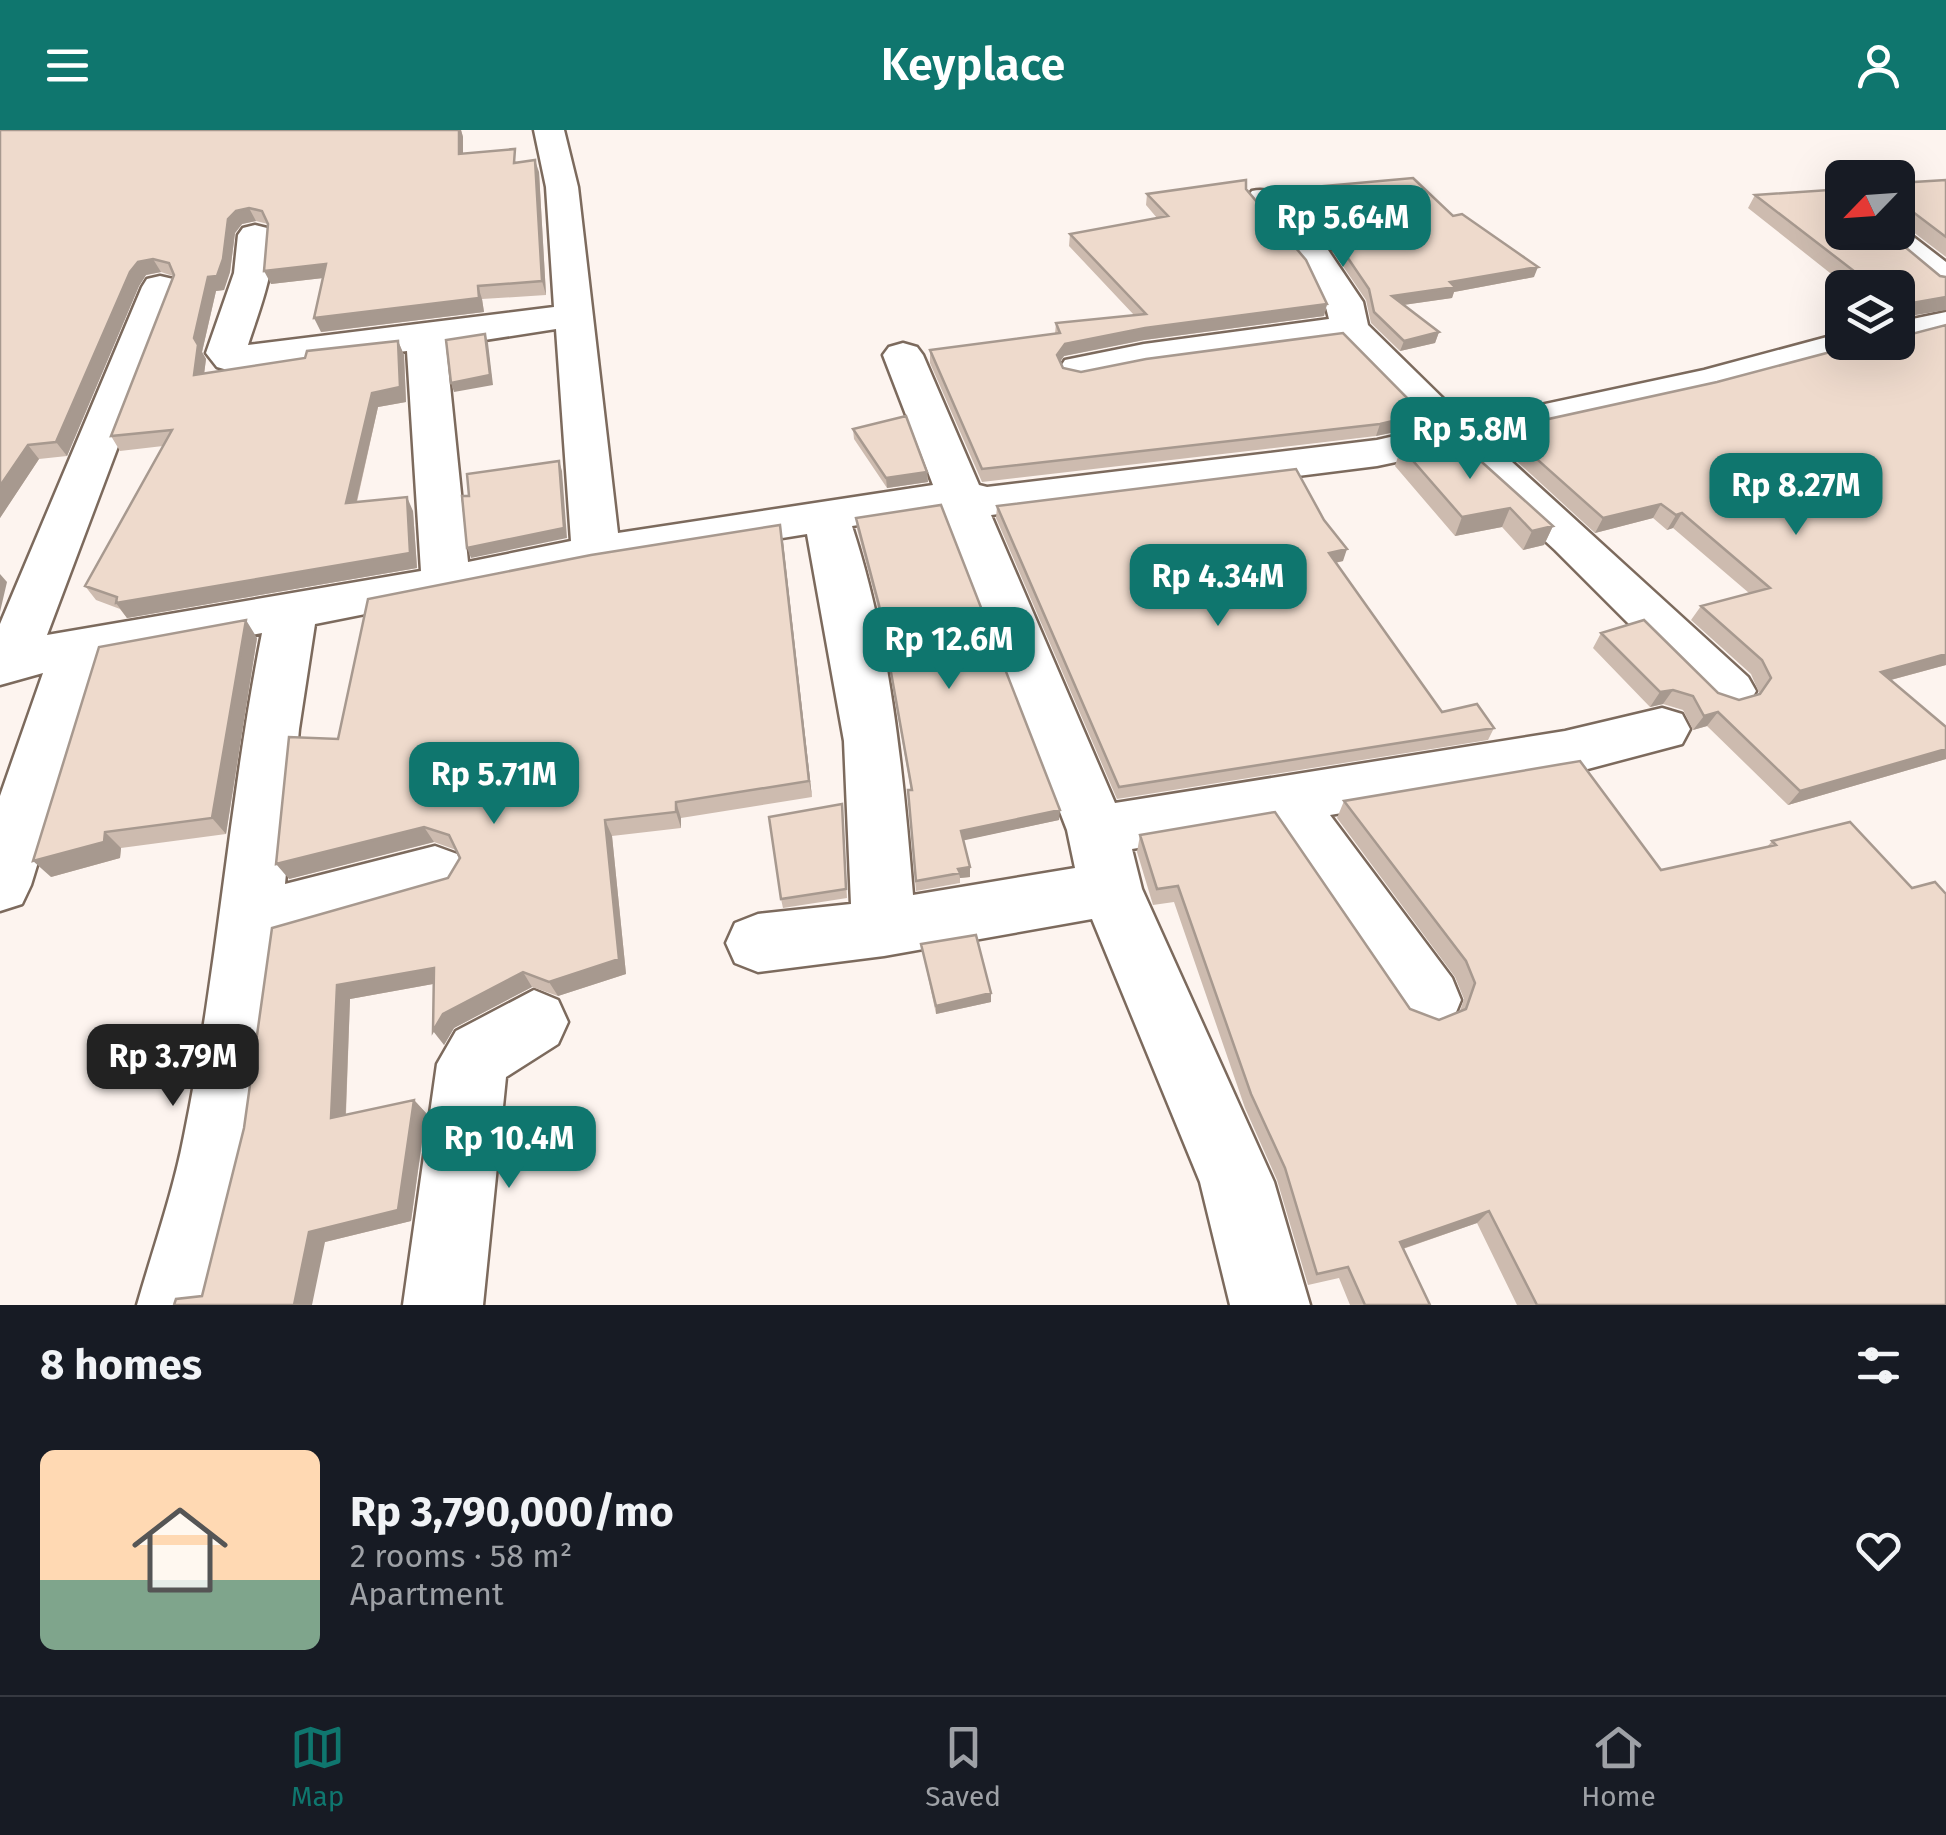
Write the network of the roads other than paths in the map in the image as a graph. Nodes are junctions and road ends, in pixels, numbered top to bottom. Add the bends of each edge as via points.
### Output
1 (549, 130) edge
2 (1264, 198) dead end
3 (1368, 232) edge
4 (255, 235) edge
5 (1306, 244) junction
6 (1908, 250) edge
7 (1946, 279) edge
8 (160, 287) edge
9 (576, 316) junction
10 (1946, 324) edge
11 (1350, 328) junction
12 (1915, 330) edge
13 (426, 337) junction
14 (1825, 350) edge
15 (902, 355) dead end
16 (1079, 369) edge
17 (1454, 433) junction
18 (958, 495) junction
19 (826, 518) junction
20 (596, 552) junction
21 (446, 583) junction
22 (292, 609) junction
23 (77, 650) junction
24 (4, 663) edge
25 (1729, 692) edge
26 (1662, 729) dead end
27 (1284, 797) junction
28 (1097, 830) junction
29 (435, 872) dead end
30 (0, 885) edge
31 (1111, 889) junction
32 (253, 920) junction
33 (884, 928) junction
34 (758, 943) dead end
35 (1428, 1000) dead end
36 (534, 1022) dead end
37 (178, 1305) edge
38 (443, 1305) edge
39 (1270, 1305) edge

1 - 9 street
2 - 5 street
3 - 5 street
4 - 13 street via 252,273 226,353 231,358
5 - 11 street via 1344,302
6 - 7 street
8 - 24 street via 115,388 76,503
9 - 13 street
9 - 20 street
10 - 12 street
11 - 16 street
11 - 17 street
13 - 21 street
14 - 17 street
15 - 18 street
17 - 18 street via 1376,453 987,501
17 - 25 street
18 - 19 street
18 - 28 street
19 - 20 street
19 - 33 street via 872,741
20 - 21 street
21 - 22 street
22 - 23 street
22 - 32 street via 271,728
23 - 24 street
23 - 30 street
26 - 27 street via 1510,763
27 - 28 street
27 - 35 street
28 - 31 street
29 - 32 street
31 - 33 street
31 - 39 street via 1238,1182
32 - 37 street via 220,1140
33 - 34 street
36 - 38 street via 472,1064

